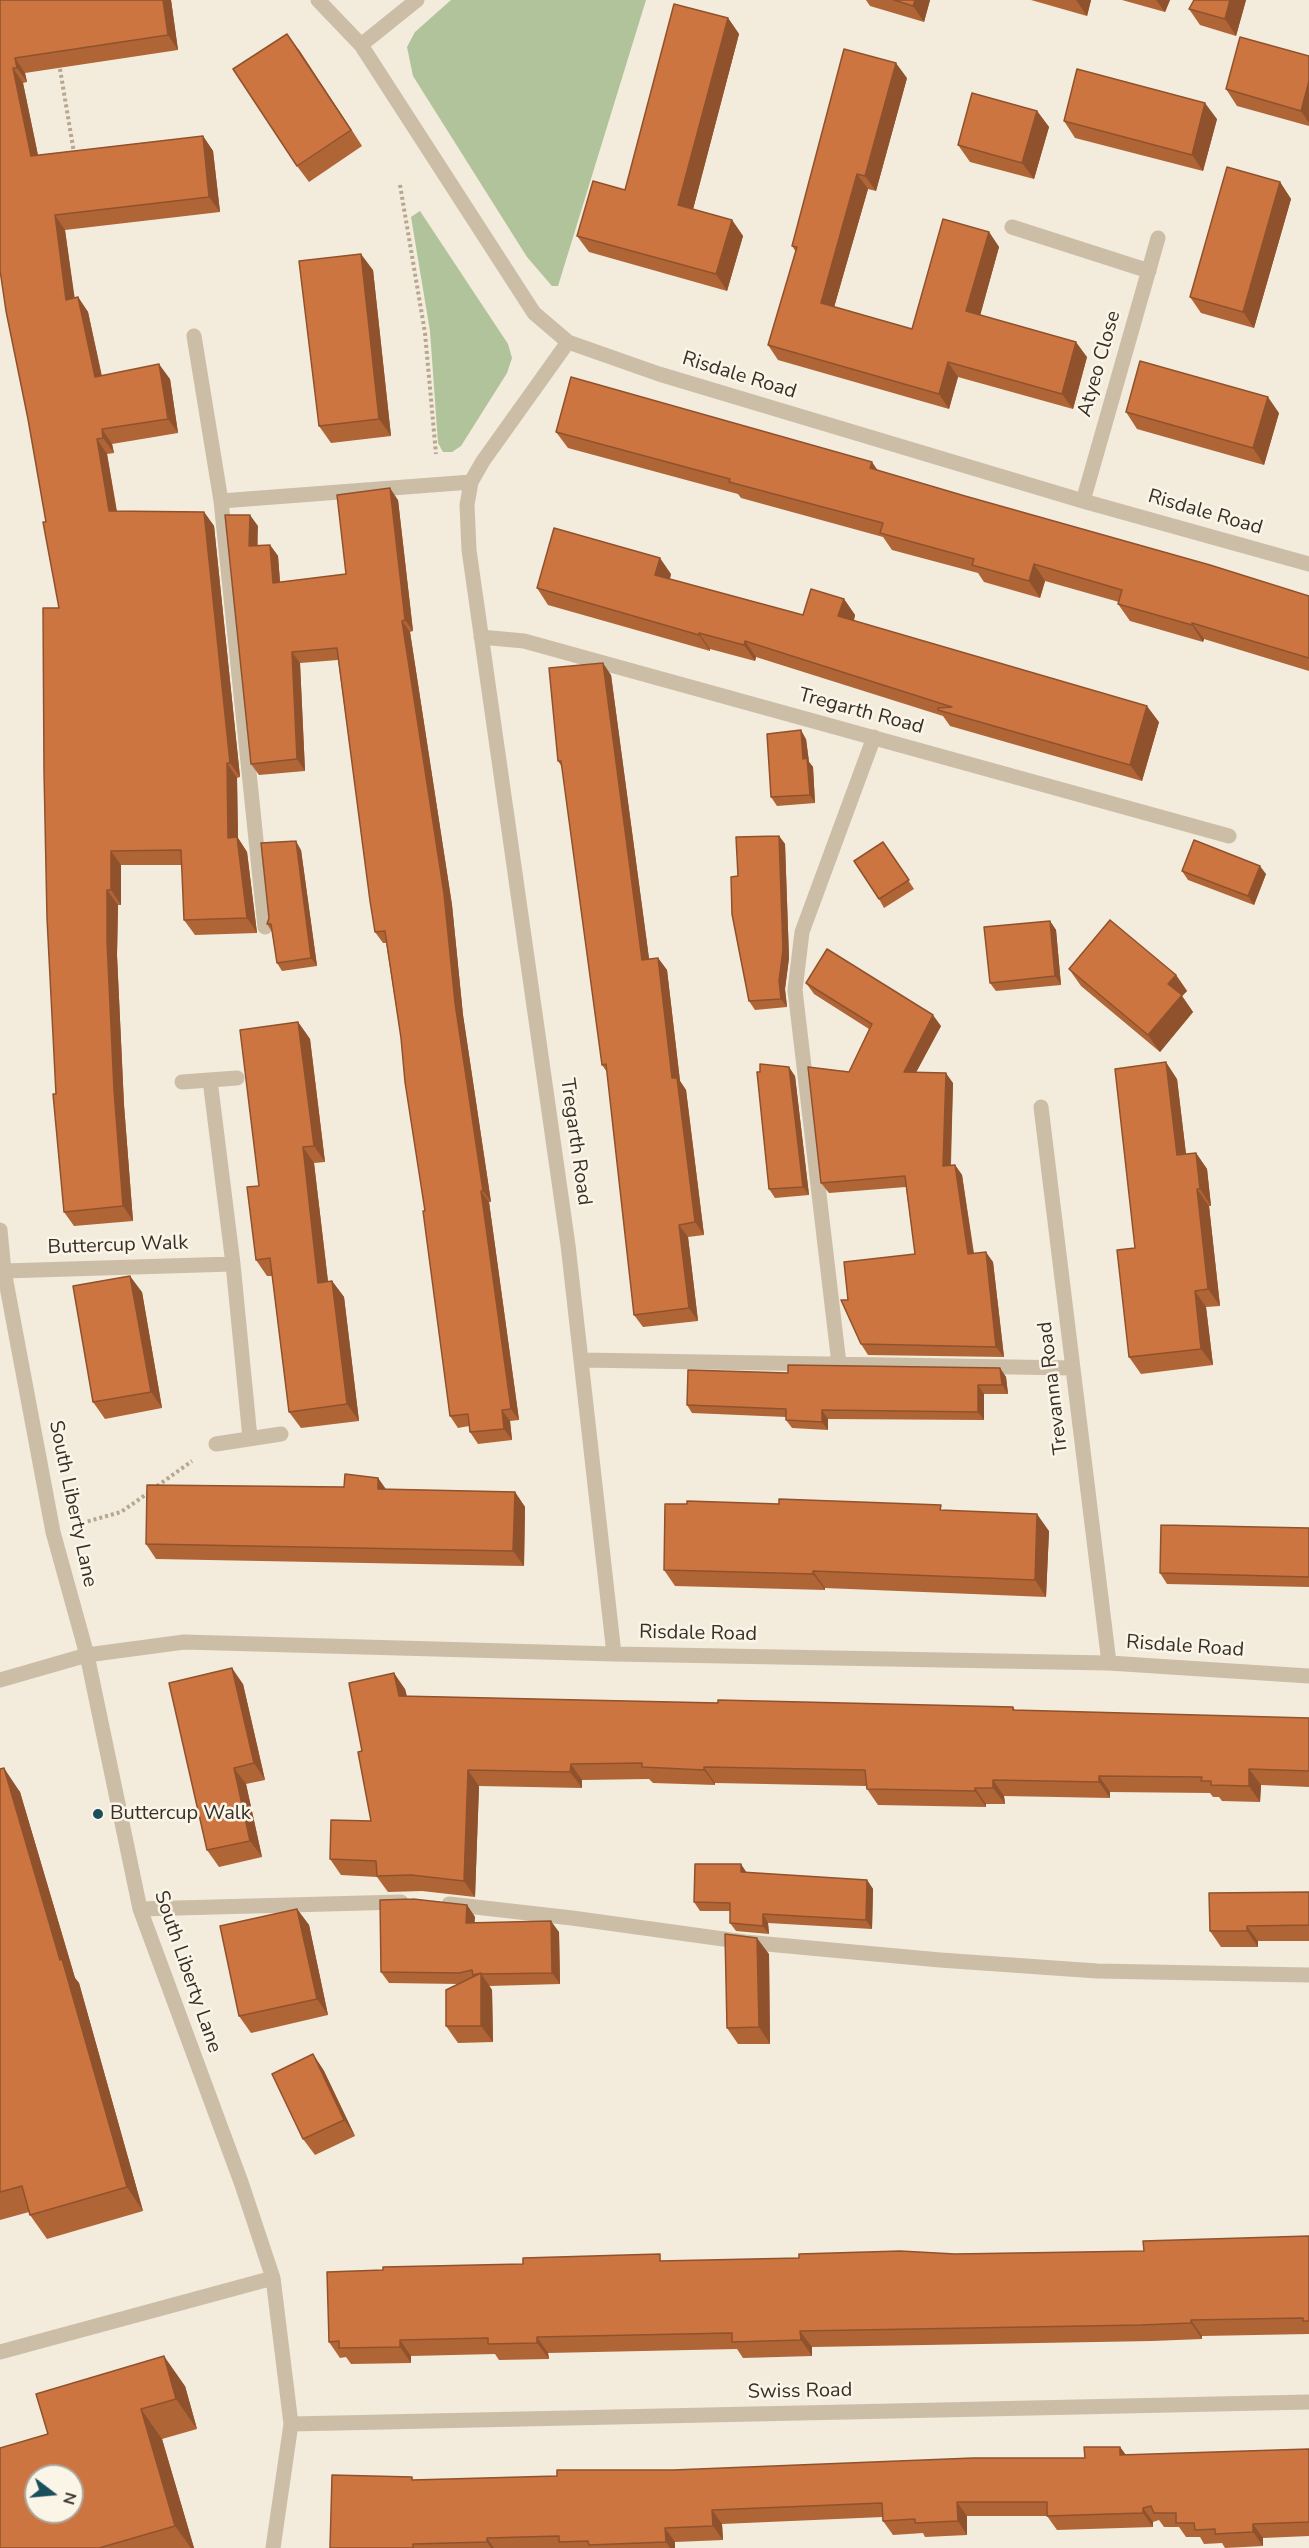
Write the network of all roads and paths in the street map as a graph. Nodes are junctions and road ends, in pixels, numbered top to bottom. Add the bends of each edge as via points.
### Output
1 (318, 0) edge
2 (417, 0) edge
3 (361, 45) junction
4 (58, 58) edge
5 (76, 163) edge
6 (400, 185) dead end
7 (1012, 227) dead end
8 (1158, 238) dead end
9 (1149, 271) junction
10 (194, 336) dead end
11 (568, 342) junction
12 (471, 482) junction
13 (438, 484) junction
14 (221, 501) junction
15 (1083, 501) junction
16 (1309, 564) edge
17 (481, 637) junction
18 (874, 737) junction
19 (1228, 836) dead end
20 (265, 927) edge
21 (237, 1078) dead end
22 (210, 1080) junction
23 (182, 1082) dead end
24 (1041, 1107) dead end
25 (0, 1230) edge
26 (233, 1264) junction
27 (4, 1271) junction
28 (581, 1360) junction
29 (839, 1364) junction
30 (1073, 1368) junction
31 (281, 1434) dead end
32 (250, 1438) junction
33 (216, 1444) joint
34 (53, 1532) junction
35 (614, 1654) junction
36 (87, 1656) junction
37 (1109, 1663) junction
38 (1309, 1676) edge
39 (0, 1680) edge
40 (140, 1909) junction
41 (1309, 1975) edge
42 (273, 2278) junction
43 (0, 2352) edge
44 (1309, 2402) edge
45 (291, 2424) junction
46 (273, 2548) edge

1 - 3 street, Risdale Road
2 - 3 street
3 - 11 street, Risdale Road via 534,313
4 - 5 path
6 - 13 path via 425,333
7 - 9 street
8 - 9 street, Atyeo Close
9 - 15 street, Atyeo Close
10 - 14 street
11 - 12 street, Tregarth Road
11 - 15 street, Risdale Road via 659,374
12 - 13 street
12 - 17 street, Tregarth Road via 467,505 469,550
13 - 14 street
14 - 20 street
15 - 16 street, Risdale Road
17 - 18 street, Tregarth Road via 524,641
17 - 28 street, Tregarth Road
18 - 19 street, Tregarth Road
18 - 29 street via 802,932 795,990
21 - 22 street
22 - 23 street
22 - 26 street
24 - 30 street, Trevanna Road
25 - 27 street, South Liberty Lane
26 - 27 street, Buttercup Walk
26 - 32 street
27 - 34 street, South Liberty Lane
28 - 29 street
28 - 35 street, Tregarth Road
29 - 30 street
30 - 37 street, Trevanna Road
31 - 32 street
32 - 33 street
33 - 34 path via 122,1512
34 - 36 street, South Liberty Lane
35 - 36 street, Risdale Road via 184,1642
35 - 37 street, Risdale Road
36 - 39 street, Risdale Road
36 - 40 street, South Liberty Lane
37 - 38 street, Risdale Road
40 - 41 street via 427,1902 745,1942 940,1960 1096,1971
40 - 42 street, South Liberty Lane via 242,2182
42 - 43 street
42 - 45 street, South Liberty Lane
44 - 45 street, Swiss Road
45 - 46 street, South Liberty Lane

